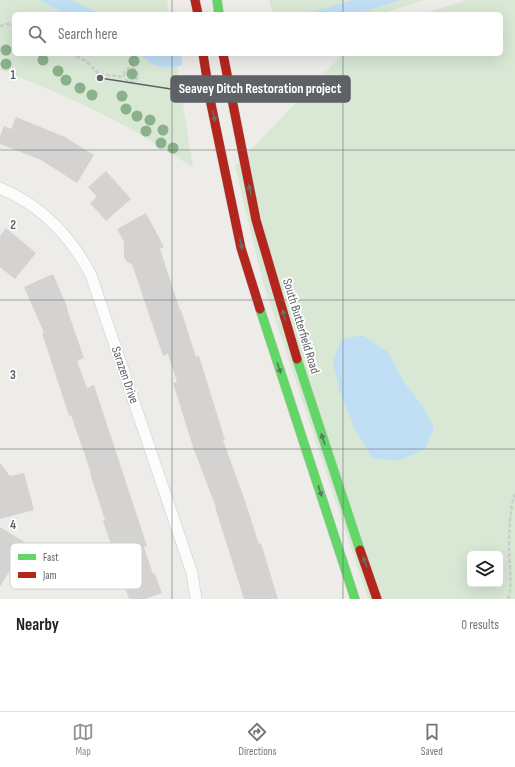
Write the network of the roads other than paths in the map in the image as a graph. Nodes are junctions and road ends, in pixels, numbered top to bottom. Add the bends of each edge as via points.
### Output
1 (195, 0) edge
2 (217, 0) edge
3 (198, 12) edge
4 (219, 12) edge
5 (203, 56) edge
6 (224, 58) edge
7 (0, 188) edge
8 (196, 599) edge
9 (355, 599) edge
10 (377, 599) edge

1 - 3 main road
2 - 4 main road
5 -> 9 main road via 241,248
10 -> 6 main road, South Butterfield Road via 306,388 256,220
7 - 8 street, Sarazen Drive via 30,204 53,222 79,252 92,275 192,573

